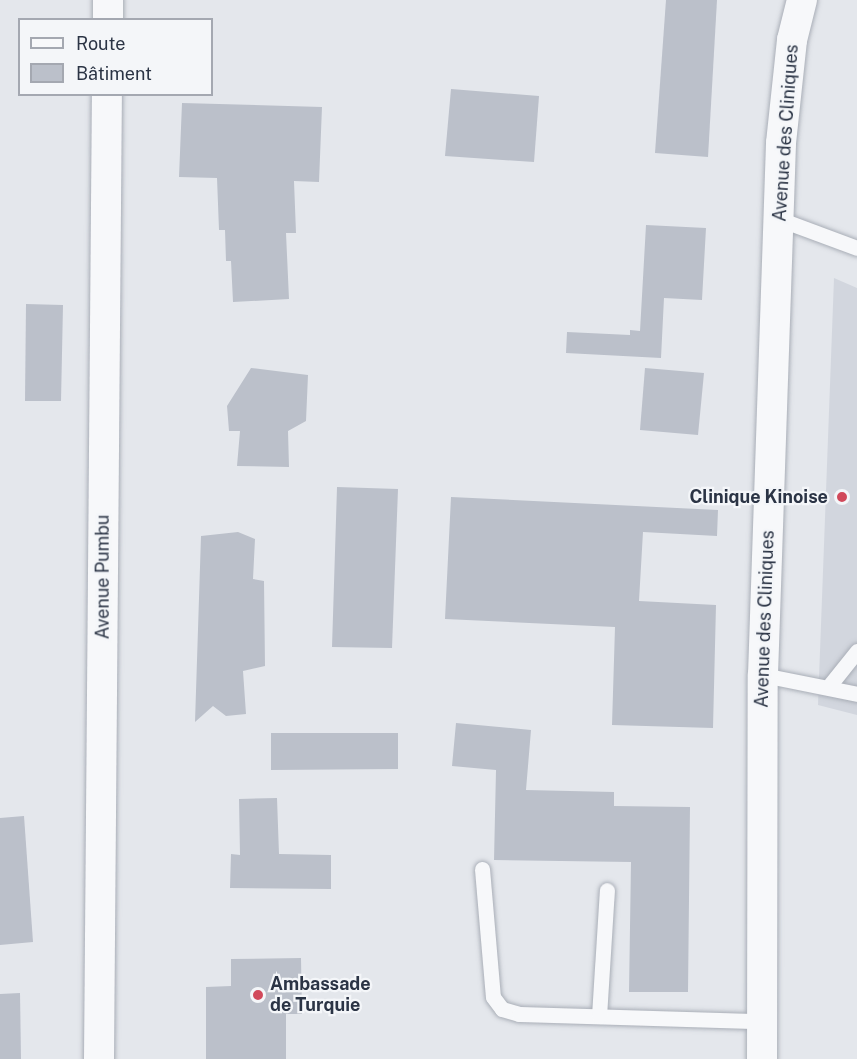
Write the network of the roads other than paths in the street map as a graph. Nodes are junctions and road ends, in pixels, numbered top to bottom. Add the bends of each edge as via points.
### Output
1 (108, 0) edge
2 (802, 0) edge
3 (108, 18) edge
4 (107, 96) edge
5 (779, 219) junction
6 (857, 248) edge
7 (857, 651) edge
8 (763, 675) junction
9 (830, 686) junction
10 (857, 694) edge
11 (482, 869) dead end
12 (606, 890) dead end
13 (599, 1016) junction
14 (762, 1021) junction
15 (99, 1059) edge
16 (762, 1059) edge

1 - 3 street
2 - 5 street, Avenue des Cliniques via 792,40
4 - 15 street, Avenue Pumbu
5 - 6 lane
5 - 8 street, Avenue des Cliniques
7 - 9 lane
8 - 9 lane
8 - 14 street, Avenue des Cliniques
9 - 10 lane
11 - 13 lane via 493,997 501,1009 519,1014
12 - 13 lane
13 - 14 lane
14 - 16 street, Avenue des Cliniques

